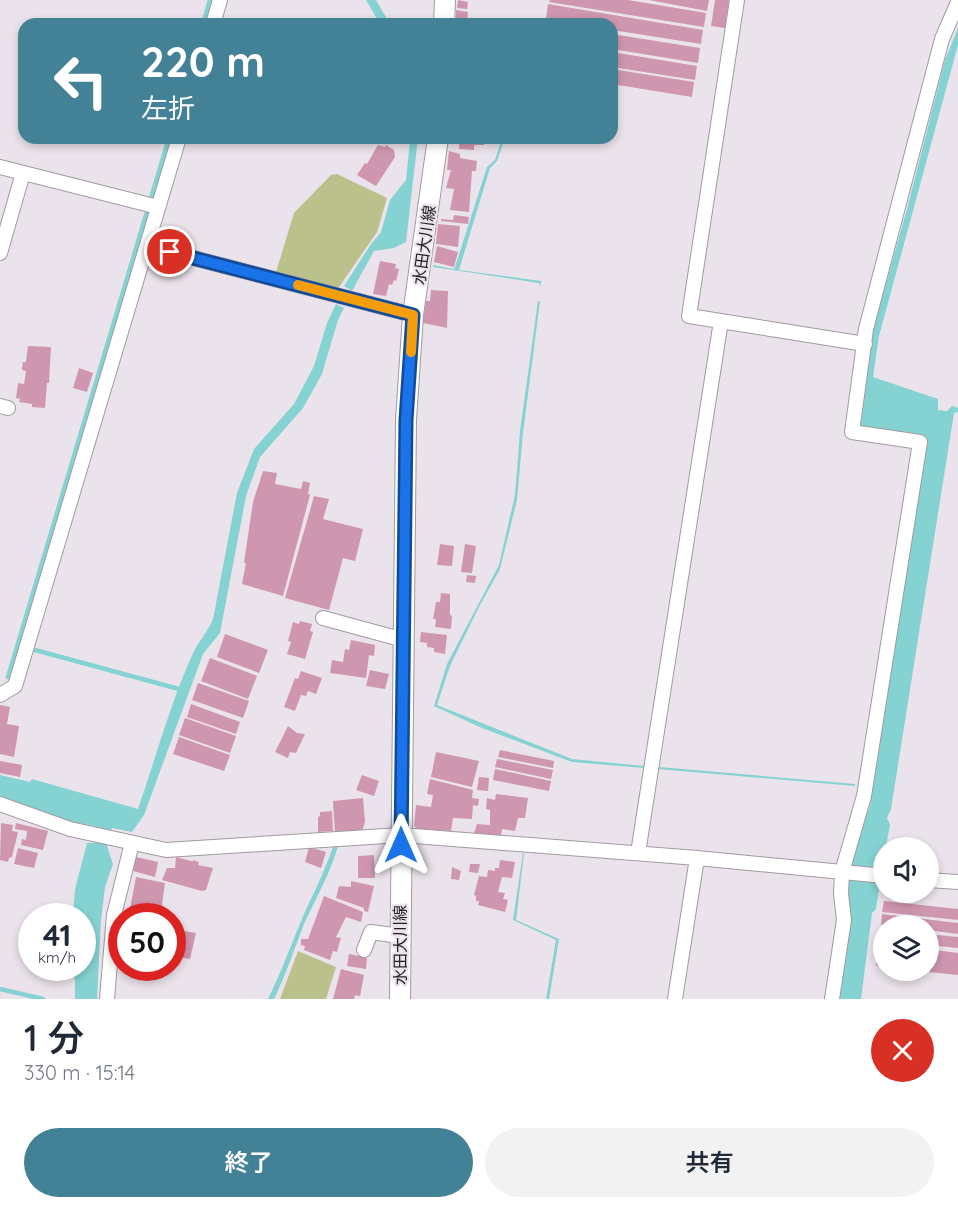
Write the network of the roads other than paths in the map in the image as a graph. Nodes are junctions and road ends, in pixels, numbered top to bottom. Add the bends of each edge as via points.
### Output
1 (220, 0) edge
2 (445, 0) edge
3 (737, 0) edge
4 (958, 2) edge
5 (215, 18) edge
6 (444, 18) edge
7 (177, 144) edge
8 (437, 144) edge
9 (0, 167) edge
10 (23, 173) junction
11 (158, 207) junction
12 (147, 246) junction
13 (0, 253) edge
14 (413, 315) junction
15 (721, 321) junction
16 (865, 344) junction
17 (323, 618) dead end
18 (404, 640) junction
19 (0, 695) edge
20 (0, 804) edge
21 (401, 835) junction
22 (132, 843) junction
23 (638, 853) junction
24 (697, 858) junction
25 (845, 872) junction
26 (873, 875) edge
27 (939, 881) edge
28 (958, 882) edge
29 (400, 936) junction
30 (364, 950) dead end
31 (107, 999) edge
32 (400, 999) edge
33 (675, 999) edge
34 (832, 999) edge

1 - 5 street
2 - 6 main road
3 - 15 street via 689,316
4 - 16 street via 942,39
7 - 11 street
8 - 14 main road, 水田大川線
9 - 10 street
10 - 11 street
10 - 13 street
11 - 12 street
12 - 14 street
12 - 19 street via 15,686
14 - 18 main road, 水田大川線 via 406,420
15 - 16 street
15 - 23 street
16 - 25 street via 852,432 920,442 864,796
17 - 18 street
18 - 21 main road, 水田大川線
20 - 22 street via 70,829
21 - 22 street via 166,850
21 - 23 street
21 - 29 main road, 水田大川線
22 - 31 street via 114,915
23 - 24 street
24 - 25 street
24 - 33 street
25 - 26 street
25 - 34 street via 841,894 844,920
27 - 28 street
29 - 30 street via 371,932
29 - 32 main road, 水田大川線

